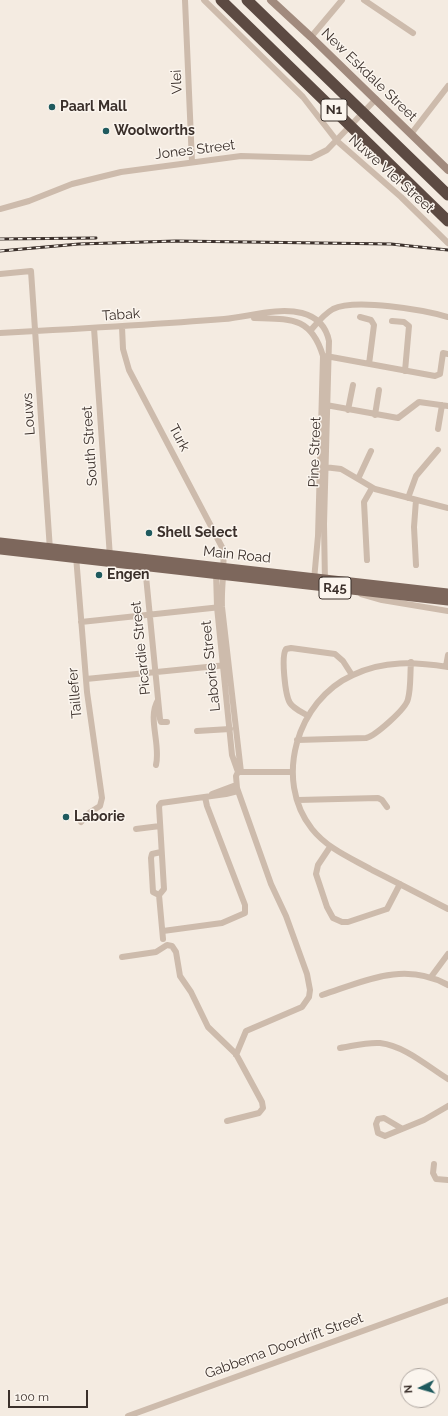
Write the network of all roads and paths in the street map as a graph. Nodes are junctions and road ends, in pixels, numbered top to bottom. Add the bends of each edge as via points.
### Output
1 (185, 0) edge
2 (204, 0) edge
3 (221, 0) edge
4 (247, 0) edge
5 (271, 0) edge
6 (342, 0) edge
7 (364, 0) edge
8 (413, 33) dead end
9 (311, 37) junction
10 (448, 86) edge
11 (374, 102) junction
12 (411, 134) junction
13 (337, 141) junction
14 (192, 162) junction
15 (448, 170) edge
16 (448, 195) edge
17 (0, 209) edge
18 (448, 221) edge
19 (448, 242) edge
20 (0, 274) edge
21 (448, 317) edge
22 (244, 318) junction
23 (360, 318) dead end
24 (319, 320) junction
25 (392, 321) dead end
26 (122, 327) junction
27 (94, 328) junction
28 (311, 330) junction
29 (35, 331) junction
30 (0, 333) edge
31 (448, 354) edge
32 (326, 356) junction
33 (369, 364) junction
34 (405, 371) junction
35 (353, 385) dead end
36 (379, 390) dead end
37 (325, 405) junction
38 (445, 406) edge
39 (348, 410) junction
40 (375, 415) junction
41 (438, 429) dead end
42 (371, 450) dead end
43 (438, 450) dead end
44 (323, 467) junction
45 (358, 479) junction
46 (372, 488) junction
47 (408, 498) junction
48 (416, 500) junction
49 (448, 508) edge
50 (0, 542) edge
51 (0, 550) edge
52 (50, 552) junction
53 (75, 555) junction
54 (110, 558) junction
55 (367, 560) dead end
56 (416, 565) dead end
57 (145, 566) junction
58 (221, 568) junction
59 (314, 581) junction
60 (326, 582) junction
61 (346, 589) junction
62 (448, 593) edge
63 (448, 601) edge
64 (220, 607) junction
65 (448, 611) edge
66 (150, 614) junction
67 (81, 622) junction
68 (448, 655) edge
69 (411, 662) junction
70 (226, 666) junction
71 (447, 666) edge
72 (156, 672) junction
73 (352, 675) junction
74 (86, 679) junction
75 (158, 700) junction
76 (308, 716) junction
77 (167, 722) dead end
78 (231, 726) junction
79 (197, 731) dead end
80 (297, 740) junction
81 (156, 765) dead end
82 (239, 772) junction
83 (292, 772) junction
84 (237, 788) junction
85 (205, 797) junction
86 (298, 800) junction
87 (387, 807) dead end
88 (82, 822) dead end
89 (160, 826) junction
90 (136, 829) dead end
91 (330, 846) junction
92 (161, 852) junction
93 (400, 884) junction
94 (159, 895) junction
95 (448, 909) edge
96 (163, 931) junction
97 (163, 939) dead end
98 (448, 954) edge
99 (122, 957) dead end
100 (432, 978) junction
101 (448, 985) edge
102 (322, 995) dead end
103 (340, 1048) dead end
104 (236, 1055) junction
105 (448, 1079) edge
106 (448, 1106) edge
107 (227, 1121) dead end
108 (401, 1128) dead end
109 (434, 1164) dead end
110 (448, 1180) edge
111 (448, 1300) edge
112 (128, 1416) edge

1 - 14 street, Vlei
2 - 13 street, Nuwe Vlei Street via 302,97
3 - 18 highway, N1
4 - 16 highway, N1
5 - 9 street, New Eskdale Street
6 - 9 street
7 - 8 street
9 - 11 street, New Eskdale Street
10 - 12 street
11 - 12 street, New Eskdale Street
11 - 13 street, Jones Street
12 - 15 street, New Eskdale Street
13 - 14 street, Jones Street via 327,150 311,158 241,156
13 - 19 street, Nuwe Vlei Street
14 - 17 street, Jones Street via 101,176
20 - 29 street, Louws via 31,272
21 - 24 street via 431,312 358,305 334,309
22 - 24 street, Tabak via 295,312
22 - 26 street, Tabak
22 - 28 street, Tabak via 286,319
23 - 33 street via 371,320 374,325
24 - 28 street
24 - 32 street, Pine Street via 328,337
25 - 34 street via 404,322 409,326
26 - 27 street, Tabak
26 - 58 street, Turk via 123,349 129,370 218,537 223,549
27 - 29 street, Tabak
27 - 54 street, South Street
28 - 32 street, Pine Street
29 - 30 street, Tabak
29 - 52 street, Louws
31 - 34 street via 443,353 441,372 437,376
32 - 33 street
32 - 37 street, Pine Street
33 - 34 street
35 - 39 street
36 - 40 street
37 - 39 street
37 - 44 street, Pine Street
38 - 40 street via 419,402 398,418
38 - 41 street
39 - 40 street
42 - 45 street
43 - 47 street via 416,476
44 - 45 street via 341,469
44 - 59 street, Pine Street
44 - 60 street, Pine Street
45 - 46 street
46 - 47 street
46 - 55 street via 364,502
47 - 48 street
48 - 49 street
48 - 56 street
50 - 52 main road, Main Road / R45
51 - 52 main road, Main Road / R45
52 - 53 main road, Main Road / R45
53 - 54 main road, Main Road / R45
53 - 67 street, Taillefer
54 - 57 main road, Main Road / R45
54 - 58 main road, Main Road / R45
57 - 58 main road, Main Road / R45
57 - 66 street, Picardie Street
58 - 59 main road, Main Road / R45
58 - 64 street, Laborie Street
59 - 60 main road, Main Road / R45
60 - 61 main road, Main Road / R45
60 - 62 main road, Main Road / R45
61 - 63 main road, Main Road / R45
61 - 65 street, Main Road via 382,600
64 - 66 street
64 - 70 street, Laborie Street
66 - 67 street
66 - 72 street, Picardie Street
67 - 74 street, Taillefer
68 - 71 street
69 - 71 street
69 - 73 street via 388,664
69 - 80 street via 408,701 373,735 366,738
70 - 72 street
70 - 78 street, Laborie Street
72 - 74 street
72 - 75 street, Picardie Street
73 - 76 street via 326,694
73 - 76 street via 335,654 286,649 284,658 288,699 294,707
74 - 88 street, Taillefer via 102,798 100,806 89,813
75 - 77 street, Picardie Street via 160,721
75 - 81 street via 154,709
76 - 80 street
78 - 79 street
78 - 82 street, Laborie Street via 232,759
80 - 83 street
82 - 83 street
82 - 84 street, Laborie Street via 236,776
83 - 86 street
84 - 85 street
84 - 104 street, Laborie Street via 307,974 310,990 302,1007 246,1031
85 - 89 street via 161,803
85 - 96 street via 246,910 242,916 222,923
86 - 87 street via 378,798
86 - 91 street via 307,822
89 - 90 street
89 - 92 street
91 - 93 street
91 - 93 street via 318,865 316,874 330,913 337,920 348,922 387,909
92 - 94 street via 164,889
92 - 94 street via 152,854 151,858 154,892
93 - 95 street
94 - 96 street
96 - 97 street
98 - 100 street
99 - 104 street via 155,953 167,945 172,946 178,956 180,976 198,1003 208,1027
100 - 101 street
100 - 102 street via 402,973 389,974
103 - 105 street via 379,1043 391,1045
104 - 107 street via 256,1089 263,1108 259,1113
106 - 108 street via 424,1120
109 - 110 street via 432,1173 436,1179
111 - 112 street, Gabbema Doordrift Street

